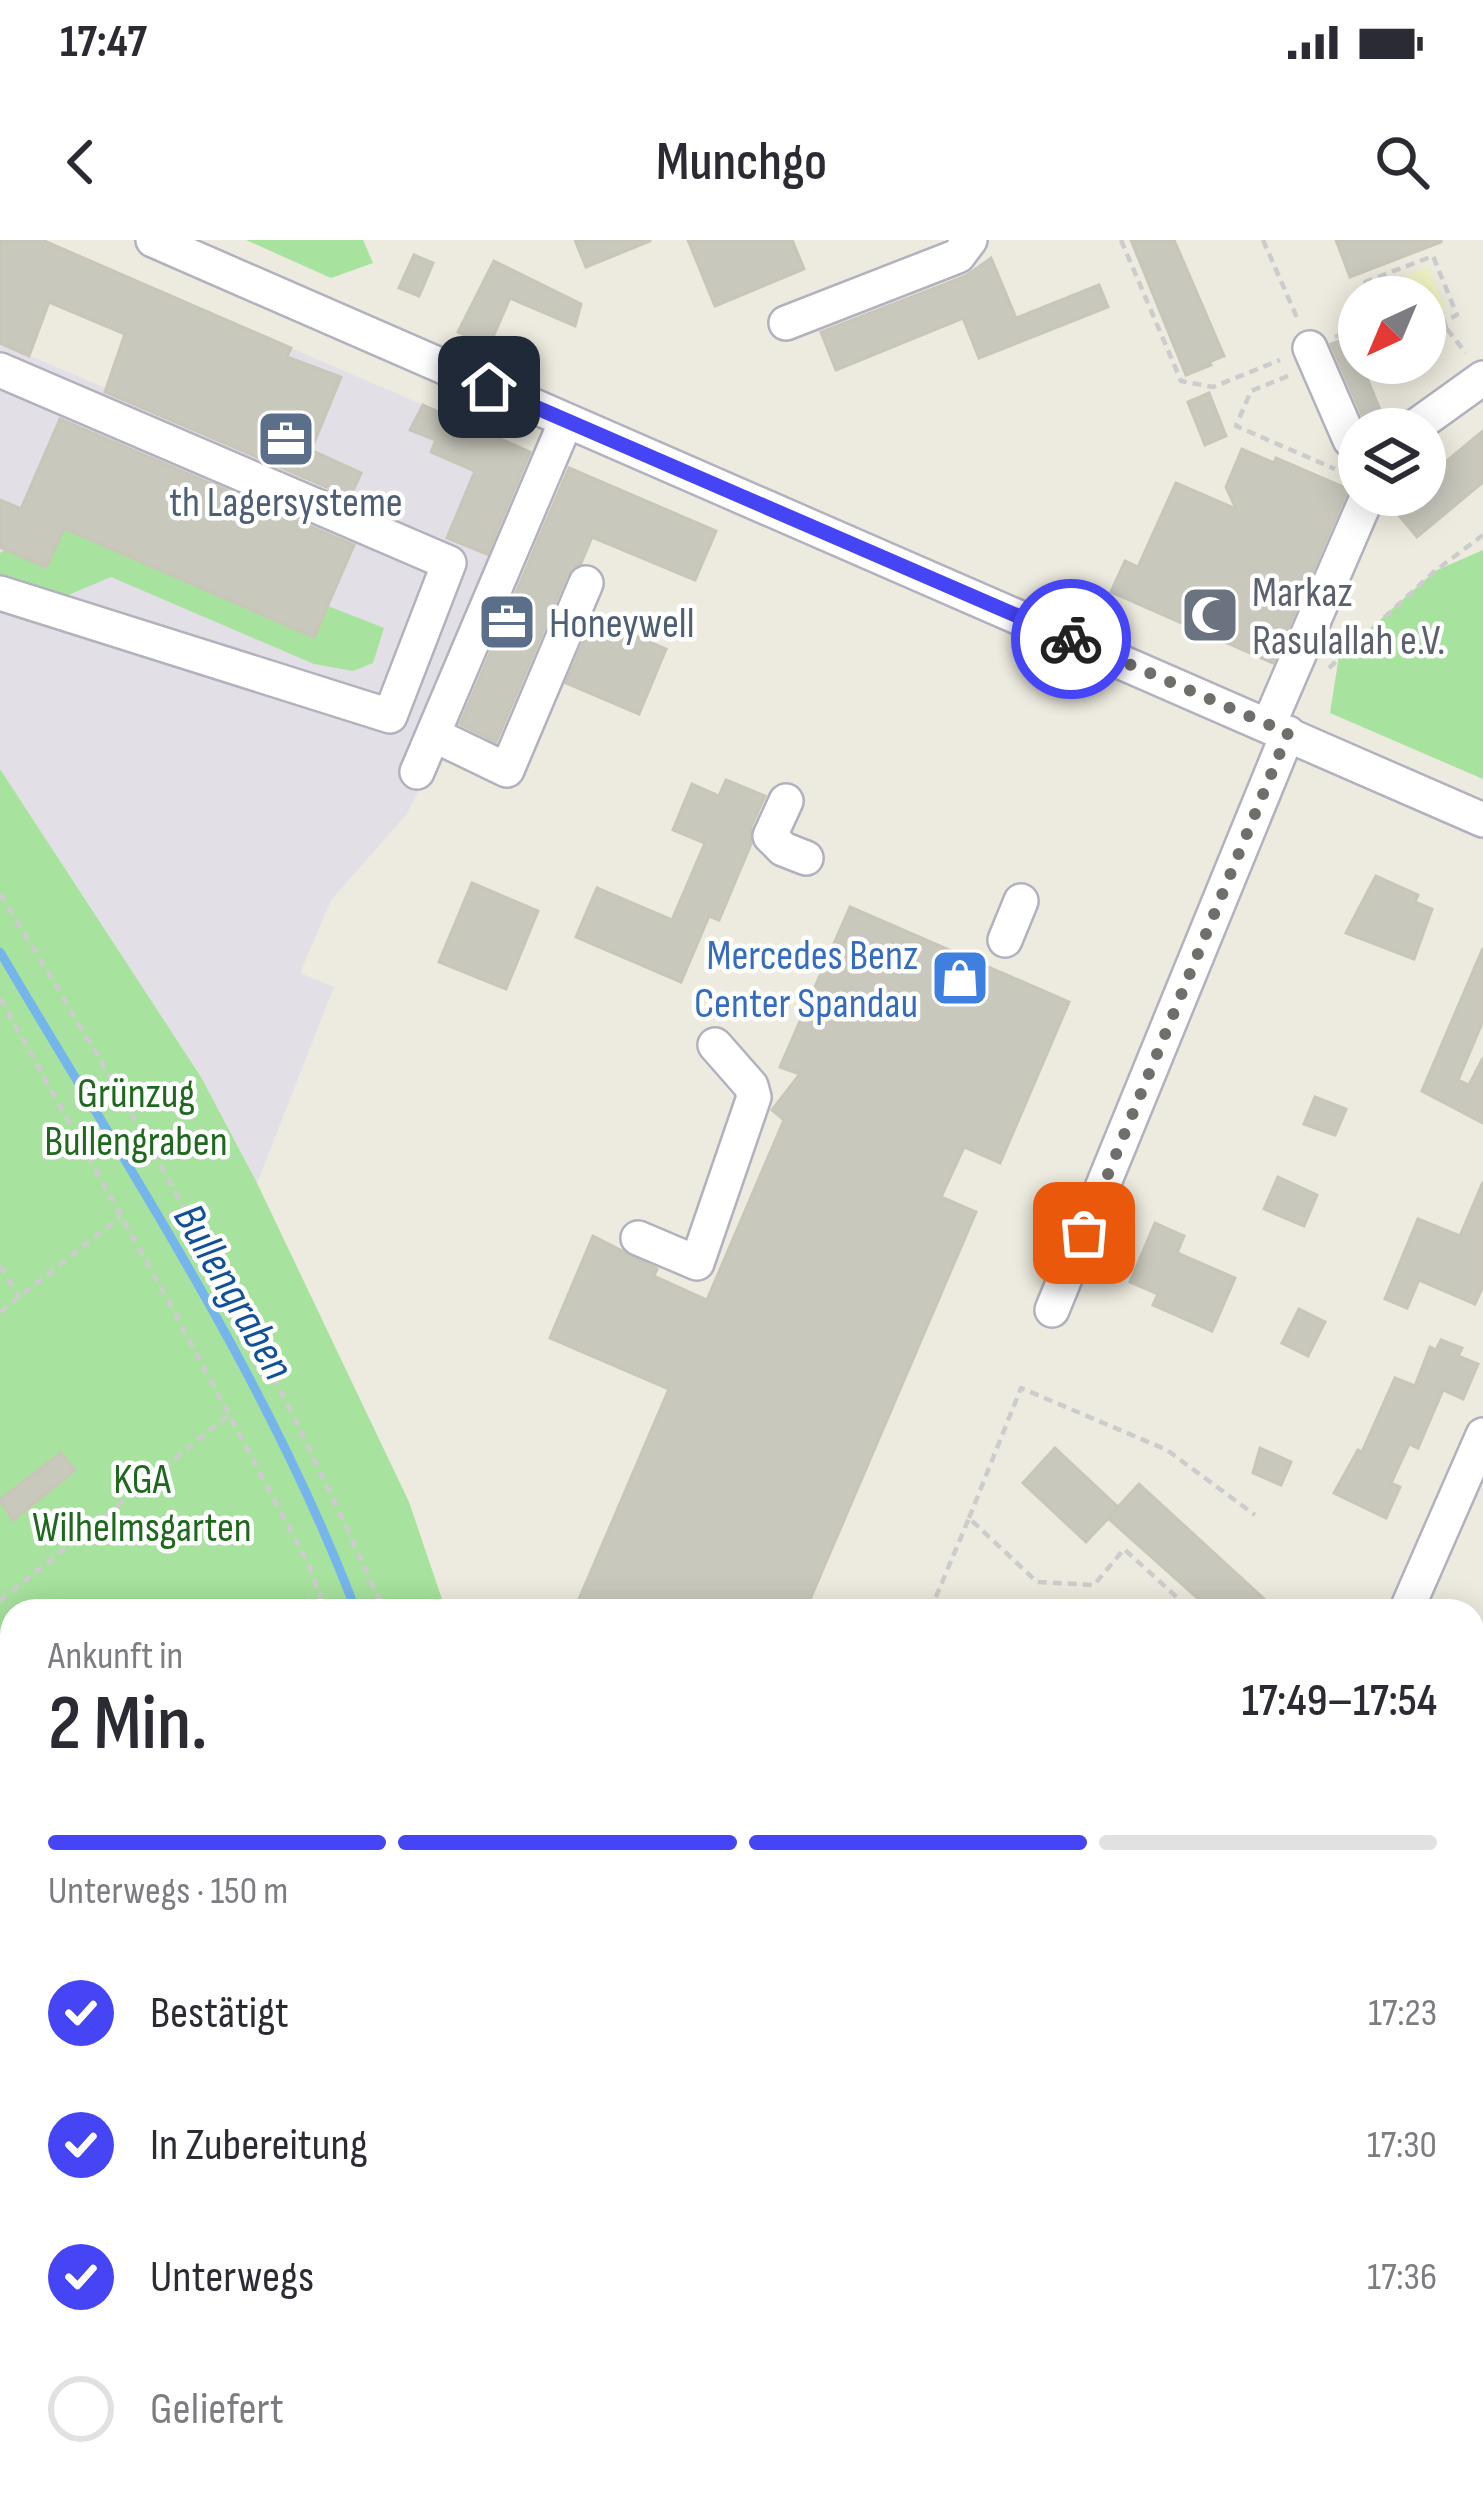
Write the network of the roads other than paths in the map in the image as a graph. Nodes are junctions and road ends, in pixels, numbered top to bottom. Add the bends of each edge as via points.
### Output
1 (153, 240) edge
2 (970, 240) edge
3 (786, 323) dead end
4 (1310, 347) road end
5 (0, 370) edge
6 (1483, 378) edge
7 (1441, 408) edge
8 (1338, 412) edge
9 (566, 421) junction
10 (1360, 516) edge
11 (586, 583) dead end
12 (0, 593) edge
13 (1278, 728) junction
14 (434, 735) junction
15 (417, 772) dead end
16 (786, 801) dead end
17 (1483, 820) edge
18 (806, 859) dead end
19 (1021, 901) dead end
20 (1005, 940) dead end
21 (716, 1045) dead end
22 (638, 1238) dead end
23 (1052, 1310) dead end
24 (1483, 1435) edge
25 (1411, 1599) edge

1 - 9 street
2 - 3 street via 958,256
4 - 8 street
5 - 12 street via 449,563 390,716
6 - 7 street
9 - 13 street
9 - 14 street
10 - 13 street
11 - 14 street via 507,770
13 - 17 street
13 - 23 street
14 - 15 street
16 - 18 street via 770,836
19 - 20 street
21 - 22 street via 754,1097 697,1263
24 - 25 street

